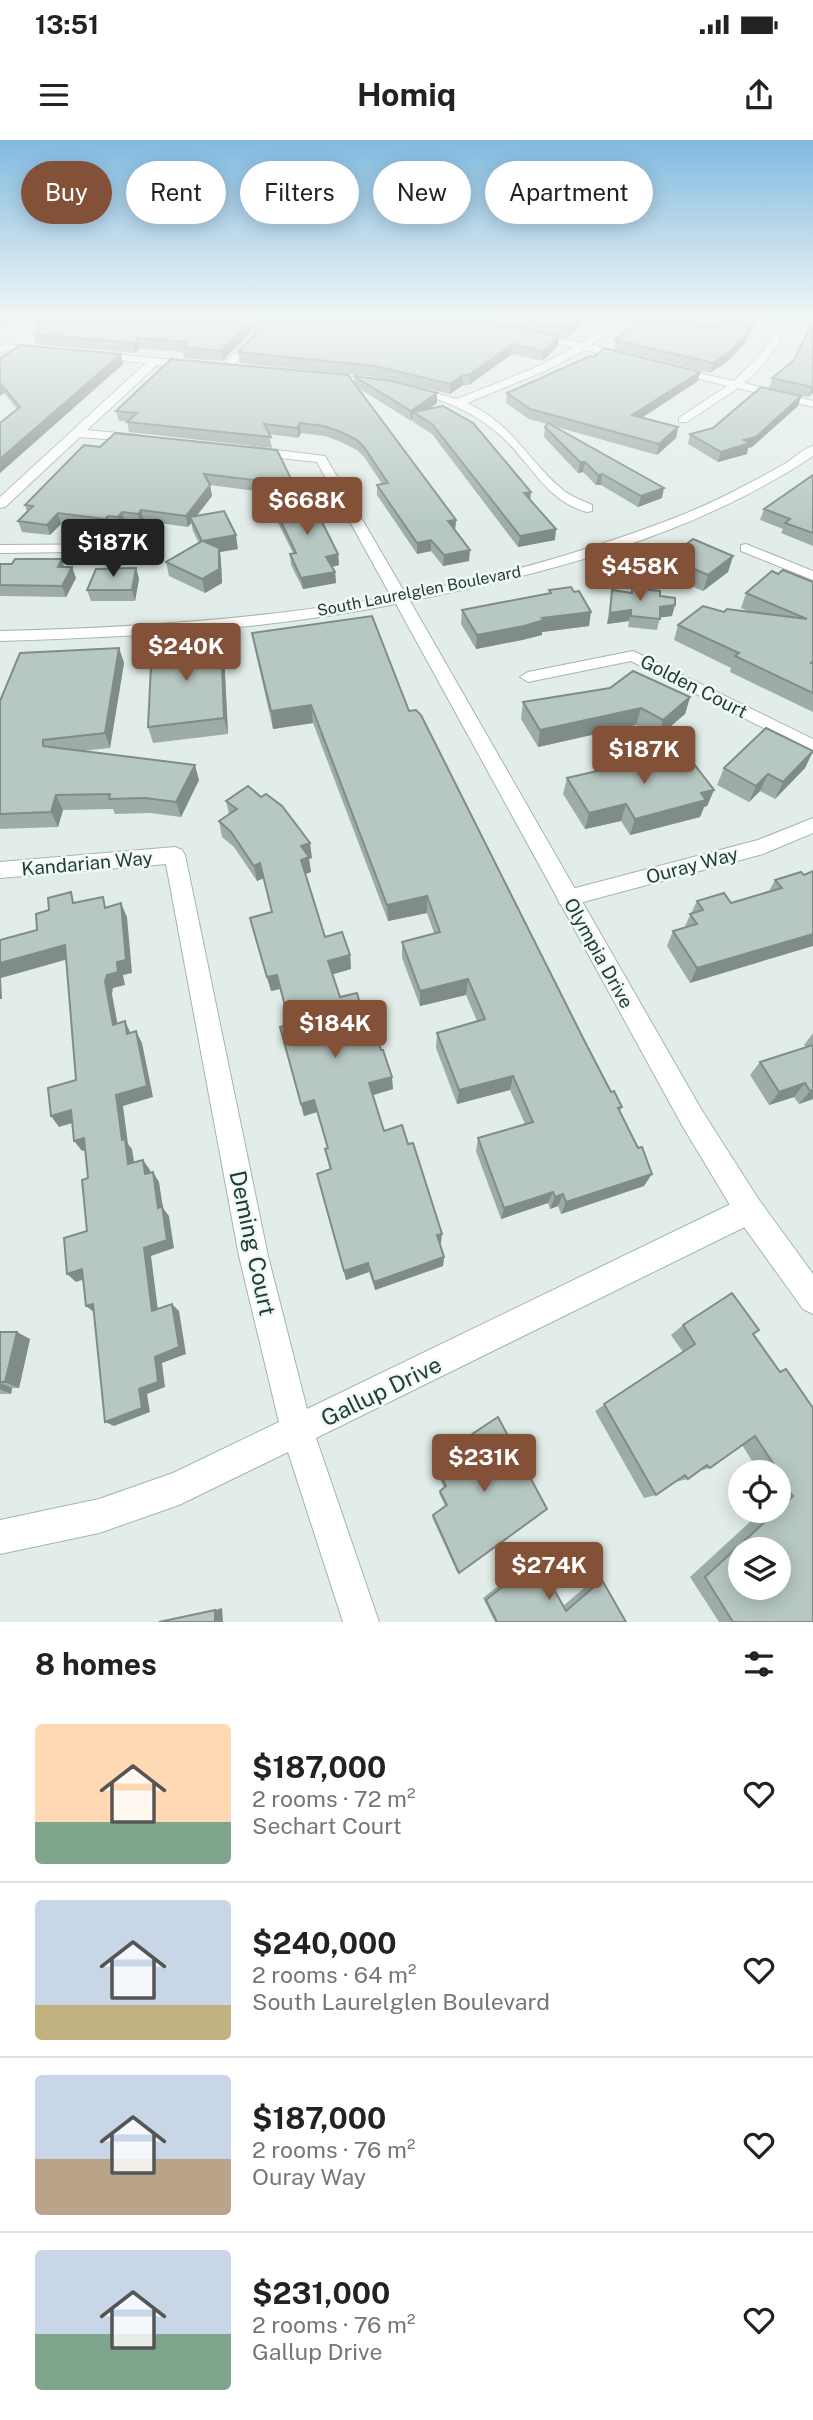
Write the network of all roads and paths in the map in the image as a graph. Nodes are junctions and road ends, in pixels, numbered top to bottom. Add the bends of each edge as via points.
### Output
1 (126, 388) edge
2 (406, 388) edge
3 (492, 388) edge
4 (731, 388) edge
5 (749, 388) edge
6 (456, 403) junction
7 (813, 404) edge
8 (683, 420) dead end
9 (78, 433) junction
10 (145, 440) edge
11 (240, 450) edge
12 (810, 455) edge
13 (0, 504) edge
14 (587, 508) dead end
15 (145, 548) dead end
16 (746, 548) dead end
17 (0, 549) edge
18 (813, 576) edge
19 (400, 598) junction
20 (0, 636) edge
21 (528, 677) dead end
22 (813, 747) edge
23 (813, 825) edge
24 (175, 856) joint
25 (0, 870) edge
26 (568, 898) junction
27 (749, 1210) junction
28 (813, 1299) edge
29 (298, 1432) junction
30 (0, 1537) edge
31 (361, 1622) edge

1 - 9 street
2 - 6 street
3 - 6 street
4 - 8 street
5 - 7 street
6 - 14 street via 504,432 560,494
9 - 10 street
9 - 13 street
11 - 19 street, Olympia Drive via 321,459
12 - 19 street, South Laurelglen Boulevard via 723,502 630,539 521,572
15 - 17 street
16 - 18 street
19 - 20 street, South Laurelglen Boulevard via 189,626
19 - 26 street, Olympia Drive
21 - 22 street, Golden Court via 633,656
23 - 26 street, Ouray Way via 763,846
24 - 25 street, Kandarian Way
24 - 29 street, Deming Court via 267,1313
26 - 27 street, Olympia Drive
27 - 28 street, Olympia Drive
27 - 29 street, Gallup Drive
29 - 30 street, Gallup Drive via 179,1488 99,1516
29 - 31 street, Deming Court

